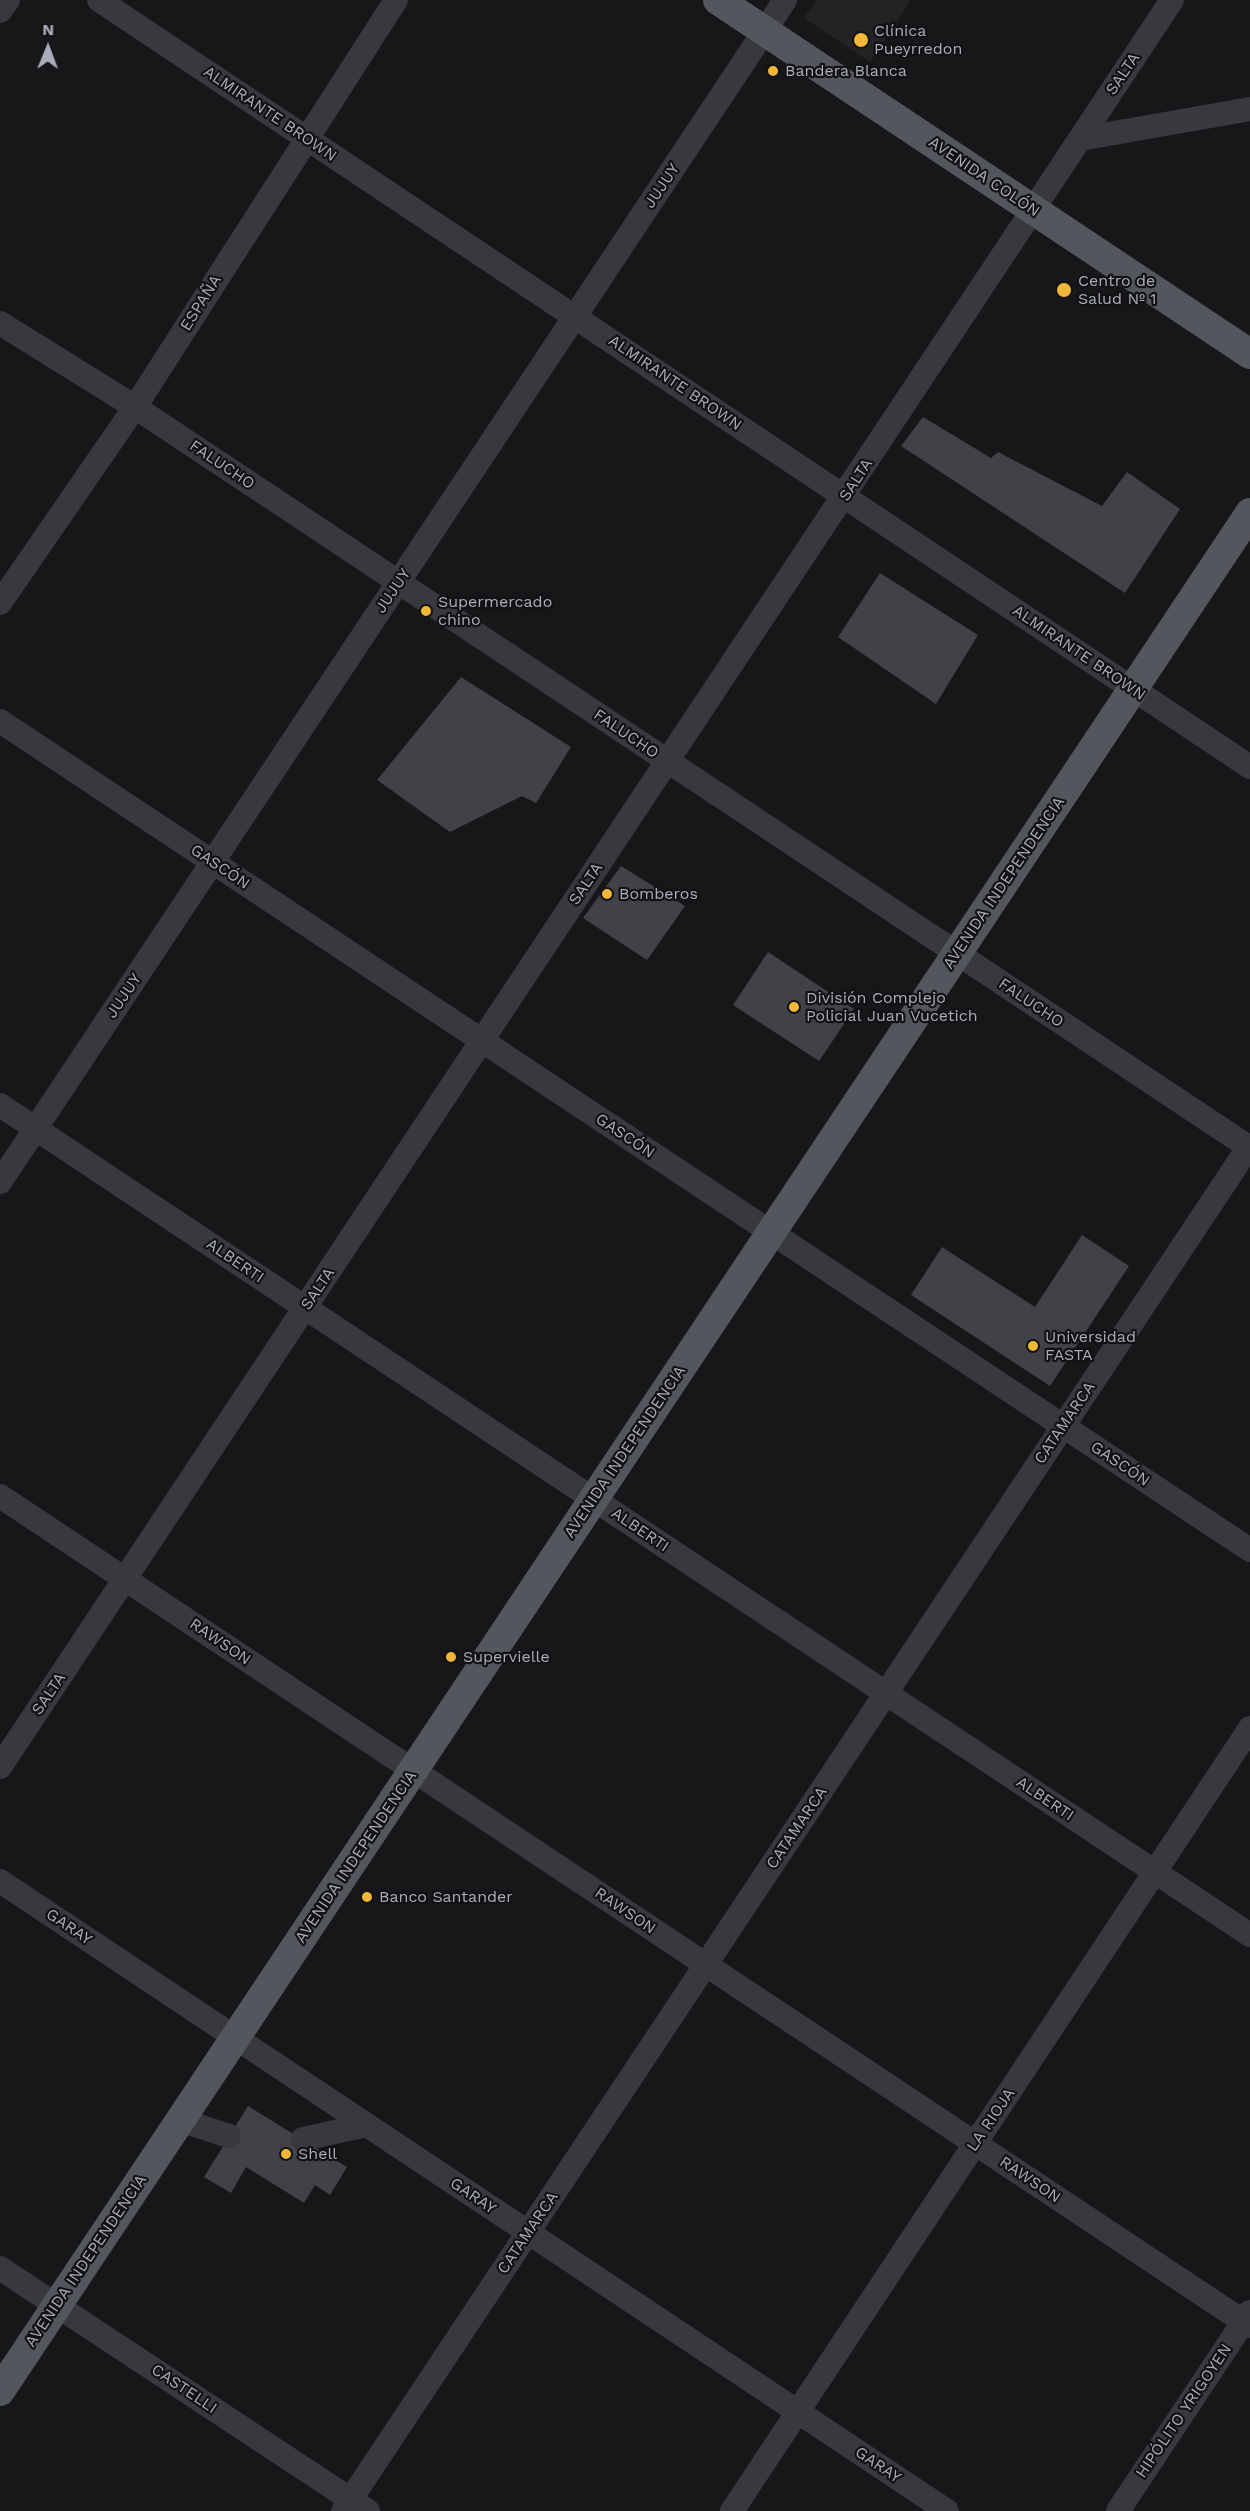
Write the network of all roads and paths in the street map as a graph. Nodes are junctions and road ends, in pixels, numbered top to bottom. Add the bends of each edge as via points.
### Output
1 (8, 0) edge
2 (99, 0) edge
3 (396, 0) edge
4 (718, 0) edge
5 (785, 0) edge
6 (1172, 0) edge
7 (0, 11) edge
8 (765, 31) junction
9 (1250, 109) edge
10 (306, 138) junction
11 (1080, 139) junction
12 (1033, 210) junction
13 (575, 317) junction
14 (0, 323) edge
15 (1250, 354) edge
16 (135, 407) junction
17 (845, 496) junction
18 (1250, 513) edge
19 (399, 582) junction
20 (0, 603) edge
21 (1134, 690) junction
22 (0, 721) edge
23 (667, 761) junction
24 (1250, 767) edge
25 (213, 862) junction
26 (956, 953) junction
27 (482, 1041) junction
28 (0, 1105) edge
29 (35, 1129) junction
30 (1249, 1147) edge
31 (0, 1182) edge
32 (771, 1232) junction
33 (305, 1308) junction
34 (1063, 1426) junction
35 (0, 1496) edge
36 (593, 1499) junction
37 (1250, 1550) edge
38 (125, 1579) junction
39 (886, 1694) junction
40 (1250, 1728) edge
41 (0, 1767) edge
42 (413, 1770) junction
43 (1155, 1872) junction
44 (0, 1881) edge
45 (1250, 1935) edge
46 (706, 1965) junction
47 (235, 2038) junction
48 (180, 2120) junction
49 (367, 2125) junction
50 (230, 2136) dead end
51 (303, 2139) dead end
52 (975, 2143) junction
53 (528, 2233) junction
54 (0, 2268) edge
55 (57, 2306) junction
56 (1248, 2320) edge
57 (0, 2391) edge
58 (798, 2412) junction
59 (354, 2507) edge
60 (732, 2511) edge
61 (947, 2511) edge
62 (1118, 2511) edge

1 - 7 street
2 - 10 street, ALMIRANTE BROWN
3 - 10 street, ESPAÑA
4 - 8 main road, AVENIDA COLÓN
5 - 8 street, JUJUY
6 - 11 street, SALTA
8 - 12 main road, AVENIDA COLÓN
8 - 13 street, JUJUY
9 - 11 street
10 - 13 street, ALMIRANTE BROWN
10 - 16 street, ESPAÑA
11 - 12 street, SALTA
12 - 15 main road, AVENIDA COLÓN
12 - 17 street, SALTA
13 - 17 street, ALMIRANTE BROWN
13 - 19 street, JUJUY
14 - 16 street, FALUCHO
16 - 19 street, FALUCHO
16 - 20 street, ESPAÑA
17 - 21 street, ALMIRANTE BROWN
17 - 23 street, SALTA
18 - 21 main road, AVENIDA INDEPENDENCIA
19 - 23 street, FALUCHO
19 - 25 street, JUJUY
21 - 24 street, ALMIRANTE BROWN
21 - 26 main road, AVENIDA INDEPENDENCIA
22 - 25 street, GASCÓN
23 - 26 street, FALUCHO
23 - 27 street, SALTA
25 - 27 street, GASCÓN
25 - 29 street, JUJUY
26 - 30 street, FALUCHO
26 - 32 main road, AVENIDA INDEPENDENCIA
27 - 32 street, GASCÓN
27 - 33 street, SALTA
28 - 29 street, ALBERTI
29 - 31 street, JUJUY
29 - 33 street, ALBERTI
30 - 34 street, CATAMARCA
32 - 34 street, GASCÓN
32 - 36 main road, AVENIDA INDEPENDENCIA
33 - 36 street, ALBERTI
33 - 38 street, SALTA
34 - 37 street, GASCÓN
34 - 39 street, CATAMARCA
35 - 38 street, RAWSON
36 - 39 street, ALBERTI
36 - 42 main road, AVENIDA INDEPENDENCIA
38 - 41 street, SALTA
38 - 42 street, RAWSON
39 - 43 street, ALBERTI
39 - 46 street, CATAMARCA
40 - 43 street, LA RIOJA
42 - 46 street, RAWSON
42 - 47 main road, AVENIDA INDEPENDENCIA
43 - 45 street, ALBERTI
43 - 52 street, LA RIOJA
44 - 47 street, GARAY
46 - 52 street, RAWSON
46 - 53 street, CATAMARCA
47 - 48 main road, AVENIDA INDEPENDENCIA
47 - 49 street, GARAY
48 - 50 street
48 - 55 main road, AVENIDA INDEPENDENCIA
49 - 51 street
49 - 53 street, GARAY
52 - 56 street, RAWSON
52 - 58 street, LA RIOJA
53 - 58 street, GARAY
53 - 59 street, CATAMARCA
54 - 55 street, CASTELLI
55 - 57 main road, AVENIDA INDEPENDENCIA
55 - 59 street, CASTELLI
56 - 62 street, HIPÓLITO YRIGOYEN
58 - 60 street, LA RIOJA
58 - 61 street, GARAY

